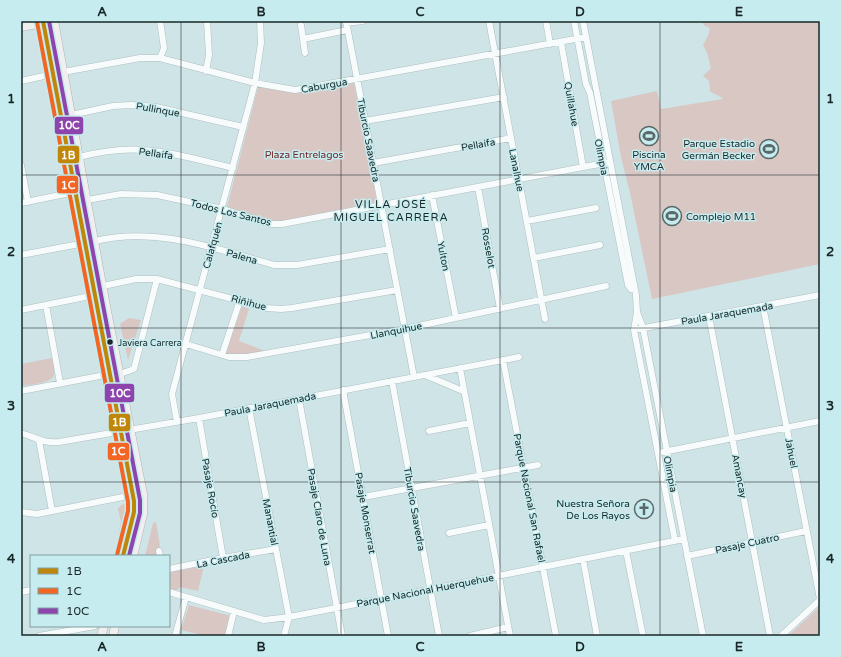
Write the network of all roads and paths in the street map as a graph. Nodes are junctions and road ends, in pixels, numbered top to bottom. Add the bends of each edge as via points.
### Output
1 (46, 21) edge
2 (54, 21) edge
3 (160, 21) edge
4 (207, 21) edge
5 (260, 21) edge
6 (363, 21) edge
7 (489, 21) edge
8 (546, 21) edge
9 (574, 21) edge
10 (583, 21) edge
11 (301, 25) dead end
12 (347, 25) edge
13 (21, 26) edge
14 (586, 37) junction
15 (578, 38) junction
16 (303, 39) junction
17 (561, 42) junction
18 (550, 44) junction
19 (305, 53) dead end
20 (495, 54) junction
21 (160, 58) junction
22 (206, 70) junction
23 (53, 74) junction
24 (64, 75) junction
25 (357, 79) junction
26 (21, 81) edge
27 (255, 83) junction
28 (504, 97) junction
29 (71, 115) junction
30 (365, 122) junction
31 (243, 127) junction
32 (511, 138) junction
33 (79, 157) junction
34 (607, 162) junction
35 (373, 163) junction
36 (21, 165) edge
37 (584, 167) junction
38 (233, 168) junction
39 (519, 179) junction
40 (84, 185) junction
41 (478, 187) junction
42 (75, 192) junction
43 (432, 195) junction
44 (87, 200) junction
45 (28, 202) junction
46 (21, 203) edge
47 (381, 205) junction
48 (596, 208) dead end
49 (223, 209) junction
50 (527, 221) junction
51 (95, 241) junction
52 (85, 243) junction
53 (600, 245) dead end
54 (211, 247) junction
55 (390, 249) junction
56 (97, 250) junction
57 (21, 255) edge
58 (534, 258) junction
59 (158, 279) junction
60 (103, 286) junction
61 (606, 286) dead end
62 (200, 290) junction
63 (397, 290) junction
64 (95, 295) junction
65 (820, 295) edge
66 (542, 299) junction
67 (240, 300) junction
68 (106, 301) junction
69 (46, 305) junction
70 (764, 306) junction
71 (500, 309) junction
72 (21, 310) edge
73 (637, 312) junction
74 (709, 316) junction
75 (456, 318) junction
76 (545, 319) dead end
77 (643, 328) junction
78 (404, 329) junction
79 (634, 330) junction
80 (186, 344) junction
81 (222, 355) junction
82 (519, 357) dead end
83 (503, 360) junction
84 (118, 363) junction
85 (460, 368) junction
86 (110, 374) junction
87 (120, 374) junction
88 (425, 375) junction
89 (414, 377) junction
90 (392, 381) junction
91 (60, 383) junction
92 (343, 390) junction
93 (21, 391) edge
94 (464, 391) junction
95 (299, 399) junction
96 (249, 408) junction
97 (199, 418) junction
98 (820, 421) edge
99 (177, 422) junction
100 (470, 423) junction
101 (787, 428) junction
102 (130, 430) junction
103 (429, 431) dead end
104 (120, 432) junction
105 (21, 433) edge
106 (733, 438) junction
107 (39, 440) junction
108 (666, 451) junction
109 (658, 453) junction
110 (538, 465) dead end
111 (524, 468) junction
112 (480, 476) junction
113 (142, 488) junction
114 (411, 488) junction
115 (133, 495) junction
116 (363, 497) junction
117 (52, 511) junction
118 (21, 512) edge
119 (489, 526) junction
120 (806, 531) junction
121 (449, 533) dead end
122 (684, 539) junction
123 (675, 541) junction
124 (753, 542) junction
125 (276, 549) junction
126 (626, 551) junction
127 (123, 555) edge
128 (133, 555) edge
129 (687, 556) junction
130 (223, 558) junction
131 (583, 559) junction
132 (543, 567) junction
133 (170, 569) edge
134 (498, 576) junction
135 (430, 589) junction
136 (170, 592) edge
137 (186, 597) junction
138 (381, 599) junction
139 (820, 600) edge
140 (336, 608) junction
141 (234, 611) junction
142 (289, 617) junction
143 (90, 627) edge
144 (508, 628) junction
145 (40, 636) edge
146 (175, 636) edge
147 (228, 636) edge
148 (284, 636) edge
149 (342, 636) edge
150 (388, 636) edge
151 (439, 636) edge
152 (470, 636) edge
153 (510, 636) edge
154 (556, 636) edge
155 (597, 636) edge
156 (643, 636) edge
157 (703, 636) edge
158 (770, 636) edge
159 (781, 636) edge

1 - 13 main road
1 - 23 main road
2 - 24 main road
3 - 21 street via 164,48
4 - 22 street via 209,49
5 - 27 street, Calafquén via 261,43
6 - 12 street
7 - 20 street, Lanalhue
8 - 18 street
9 - 15 street, Olimpia
10 - 14 street, Olimpia
11 - 16 street
12 - 16 street
12 - 25 street, Tiburcio Saavedra
14 - 15 street, Caburgua
14 - 34 street, Olimpia
15 - 17 street, Caburgua
15 - 34 street, Olimpia via 586,84
16 - 19 street
17 - 18 street, Caburgua
17 - 37 street, Quillahue
18 - 20 street, Caburgua
20 - 25 street, Caburgua
20 - 28 street, Lanalhue
21 - 22 street, Caburgua
21 - 24 street, Caburgua via 140,58
22 - 27 street, Caburgua
23 - 24 main road
23 - 26 street
23 - 42 main road
24 - 29 main road
25 - 27 street, Caburgua via 295,90
25 - 30 street, Tiburcio Saavedra
27 - 31 street, Calafquén
28 - 30 street
28 - 32 street, Lanalhue
29 - 31 street, Pullinque via 131,105
29 - 33 main road
30 - 35 street, Tiburcio Saavedra
31 - 38 street, Calafquén
32 - 35 street, Pellaifa
32 - 39 street, Lanalhue
33 - 38 street, Pellaifa via 121,150 142,150
33 - 40 main road
34 - 37 street, Todos Los Santos
34 - 73 street, Olimpia via 635,290
35 - 47 street, Tiburcio Saavedra
36 - 45 street
37 - 39 street, Todos Los Santos
38 - 49 street, Calafquén
39 - 41 street, Todos Los Santos
39 - 50 street, Lanalhue
40 - 42 main road
40 - 44 main road
41 - 43 street, Todos Los Santos
41 - 71 street, Rosselot
42 - 45 street
42 - 52 main road
43 - 47 street, Todos Los Santos
43 - 75 street, Yulton
44 - 49 street, Todos Los Santos via 121,194 157,195
44 - 51 main road
45 - 46 street
47 - 49 street, Todos Los Santos via 282,224 270,224
47 - 55 street, Tiburcio Saavedra
48 - 50 street
49 - 54 street, Calafquén
50 - 58 street, Lanalhue
51 - 54 street, Palena via 120,236 150,236
51 - 56 main road
52 - 56 main road
52 - 57 street
52 - 64 main road
53 - 58 street
54 - 55 street, Palena via 283,266
54 - 62 street, Calafquén
55 - 63 street, Tiburcio Saavedra
56 - 60 main road
58 - 66 street, Lanalhue
59 - 60 street, Riñihue via 136,279
59 - 62 street, Riñihue
59 - 87 street via 134,369
60 - 68 main road
61 - 66 street, Llanquihue
62 - 67 street, Riñihue
62 - 80 street, Calafquén
63 - 67 street, Riñihue via 286,309 267,308
63 - 78 street, Tiburcio Saavedra
64 - 68 main road
64 - 69 street
64 - 86 main road
65 - 70 street, Paula Jaraquemada
66 - 71 street, Llanquihue
66 - 76 street, Lanalhue
67 - 81 street
68 - 84 main road
69 - 72 street
69 - 91 street
70 - 74 street, Paula Jaraquemada
70 - 101 street, Jahuel
71 - 75 street, Llanquihue
73 - 77 street, Olimpia
73 - 79 street, Olimpia
74 - 77 street, Paula Jaraquemada
74 - 106 street, Amancay
75 - 78 street, Llanquihue
77 - 79 street, Paula Jaraquemada
77 - 108 street, Olimpia
78 - 81 street, Llanquihue via 247,358
78 - 89 street, Tiburcio Saavedra
79 - 109 street, Olimpia
80 - 81 street, Llanquihue
80 - 99 street, Calafquén via 172,394
82 - 83 street, Paula Jaraquemada
83 - 85 street, Paula Jaraquemada
83 - 111 street, Parque Nacional San Rafael
84 - 86 main road
84 - 87 main road
85 - 88 street, Paula Jaraquemada
85 - 94 street
86 - 91 street
86 - 104 main road
87 - 102 main road
88 - 89 street, Paula Jaraquemada
88 - 94 street
89 - 90 street, Paula Jaraquemada
90 - 92 street, Paula Jaraquemada
90 - 114 street, Tiburcio Saavedra
91 - 93 street
92 - 95 street, Paula Jaraquemada
92 - 116 street, Pasaje Monserrat
94 - 100 street
95 - 96 street, Paula Jaraquemada
95 - 140 street, Pasaje Claro de Luna
96 - 97 street, Paula Jaraquemada
96 - 125 street, Manantial
97 - 99 street, Paula Jaraquemada
97 - 130 street, Pasaje Rocío
98 - 101 street
99 - 102 street, Paula Jaraquemada
100 - 103 street
100 - 112 street
101 - 106 street
101 - 120 street, Jahuel
102 - 104 street, Paula Jaraquemada
102 - 113 main road
104 - 107 street, Paula Jaraquemada via 54,443
104 - 115 main road
105 - 107 street, Paula Jaraquemada
106 - 108 street
106 - 124 street, Amancay
107 - 117 street
108 - 109 street
108 - 122 street, Olimpia
109 - 123 street, Olimpia
110 - 111 street
111 - 112 street
111 - 132 street, Parque Nacional San Rafael
112 - 114 street
112 - 119 street
113 - 115 main road
113 - 128 main road via 143,514
114 - 116 street
114 - 135 street, Tiburcio Saavedra
115 - 117 street
115 - 127 main road via 134,512
116 - 138 street, Pasaje Monserrat
117 - 118 street via 37,514
119 - 121 street
119 - 134 street
120 - 124 street, Pasaje Cuatro
120 - 139 street, Jahuel
122 - 123 street, Parque Nacional Huerquehue
122 - 129 street, Olimpia
123 - 126 street, Parque Nacional Huerquehue
124 - 129 street, Pasaje Cuatro
124 - 158 street, Amancay
125 - 130 street, La Cascada
125 - 142 street, Manantial
126 - 131 street, Parque Nacional Huerquehue
126 - 156 street
129 - 157 street, Olimpia
130 - 133 street, La Cascada
131 - 132 street, Parque Nacional Huerquehue
131 - 155 street
132 - 134 street, Parque Nacional Huerquehue
132 - 154 street, Parque Nacional San Rafael
134 - 135 street, Parque Nacional Huerquehue
134 - 144 street
135 - 138 street, Parque Nacional Huerquehue
135 - 151 street, Tiburcio Saavedra
136 - 137 street, Parque Nacional Huerquehue
137 - 141 street, Parque Nacional Huerquehue
137 - 146 street
138 - 140 street, Parque Nacional Huerquehue
138 - 150 street, Pasaje Monserrat
139 - 159 street
140 - 142 street, Parque Nacional Huerquehue
140 - 149 street, Pasaje Claro de Luna
141 - 142 street, Parque Nacional Huerquehue via 264,620
141 - 147 street
142 - 148 street, Manantial
143 - 145 street
144 - 152 street
144 - 153 street

